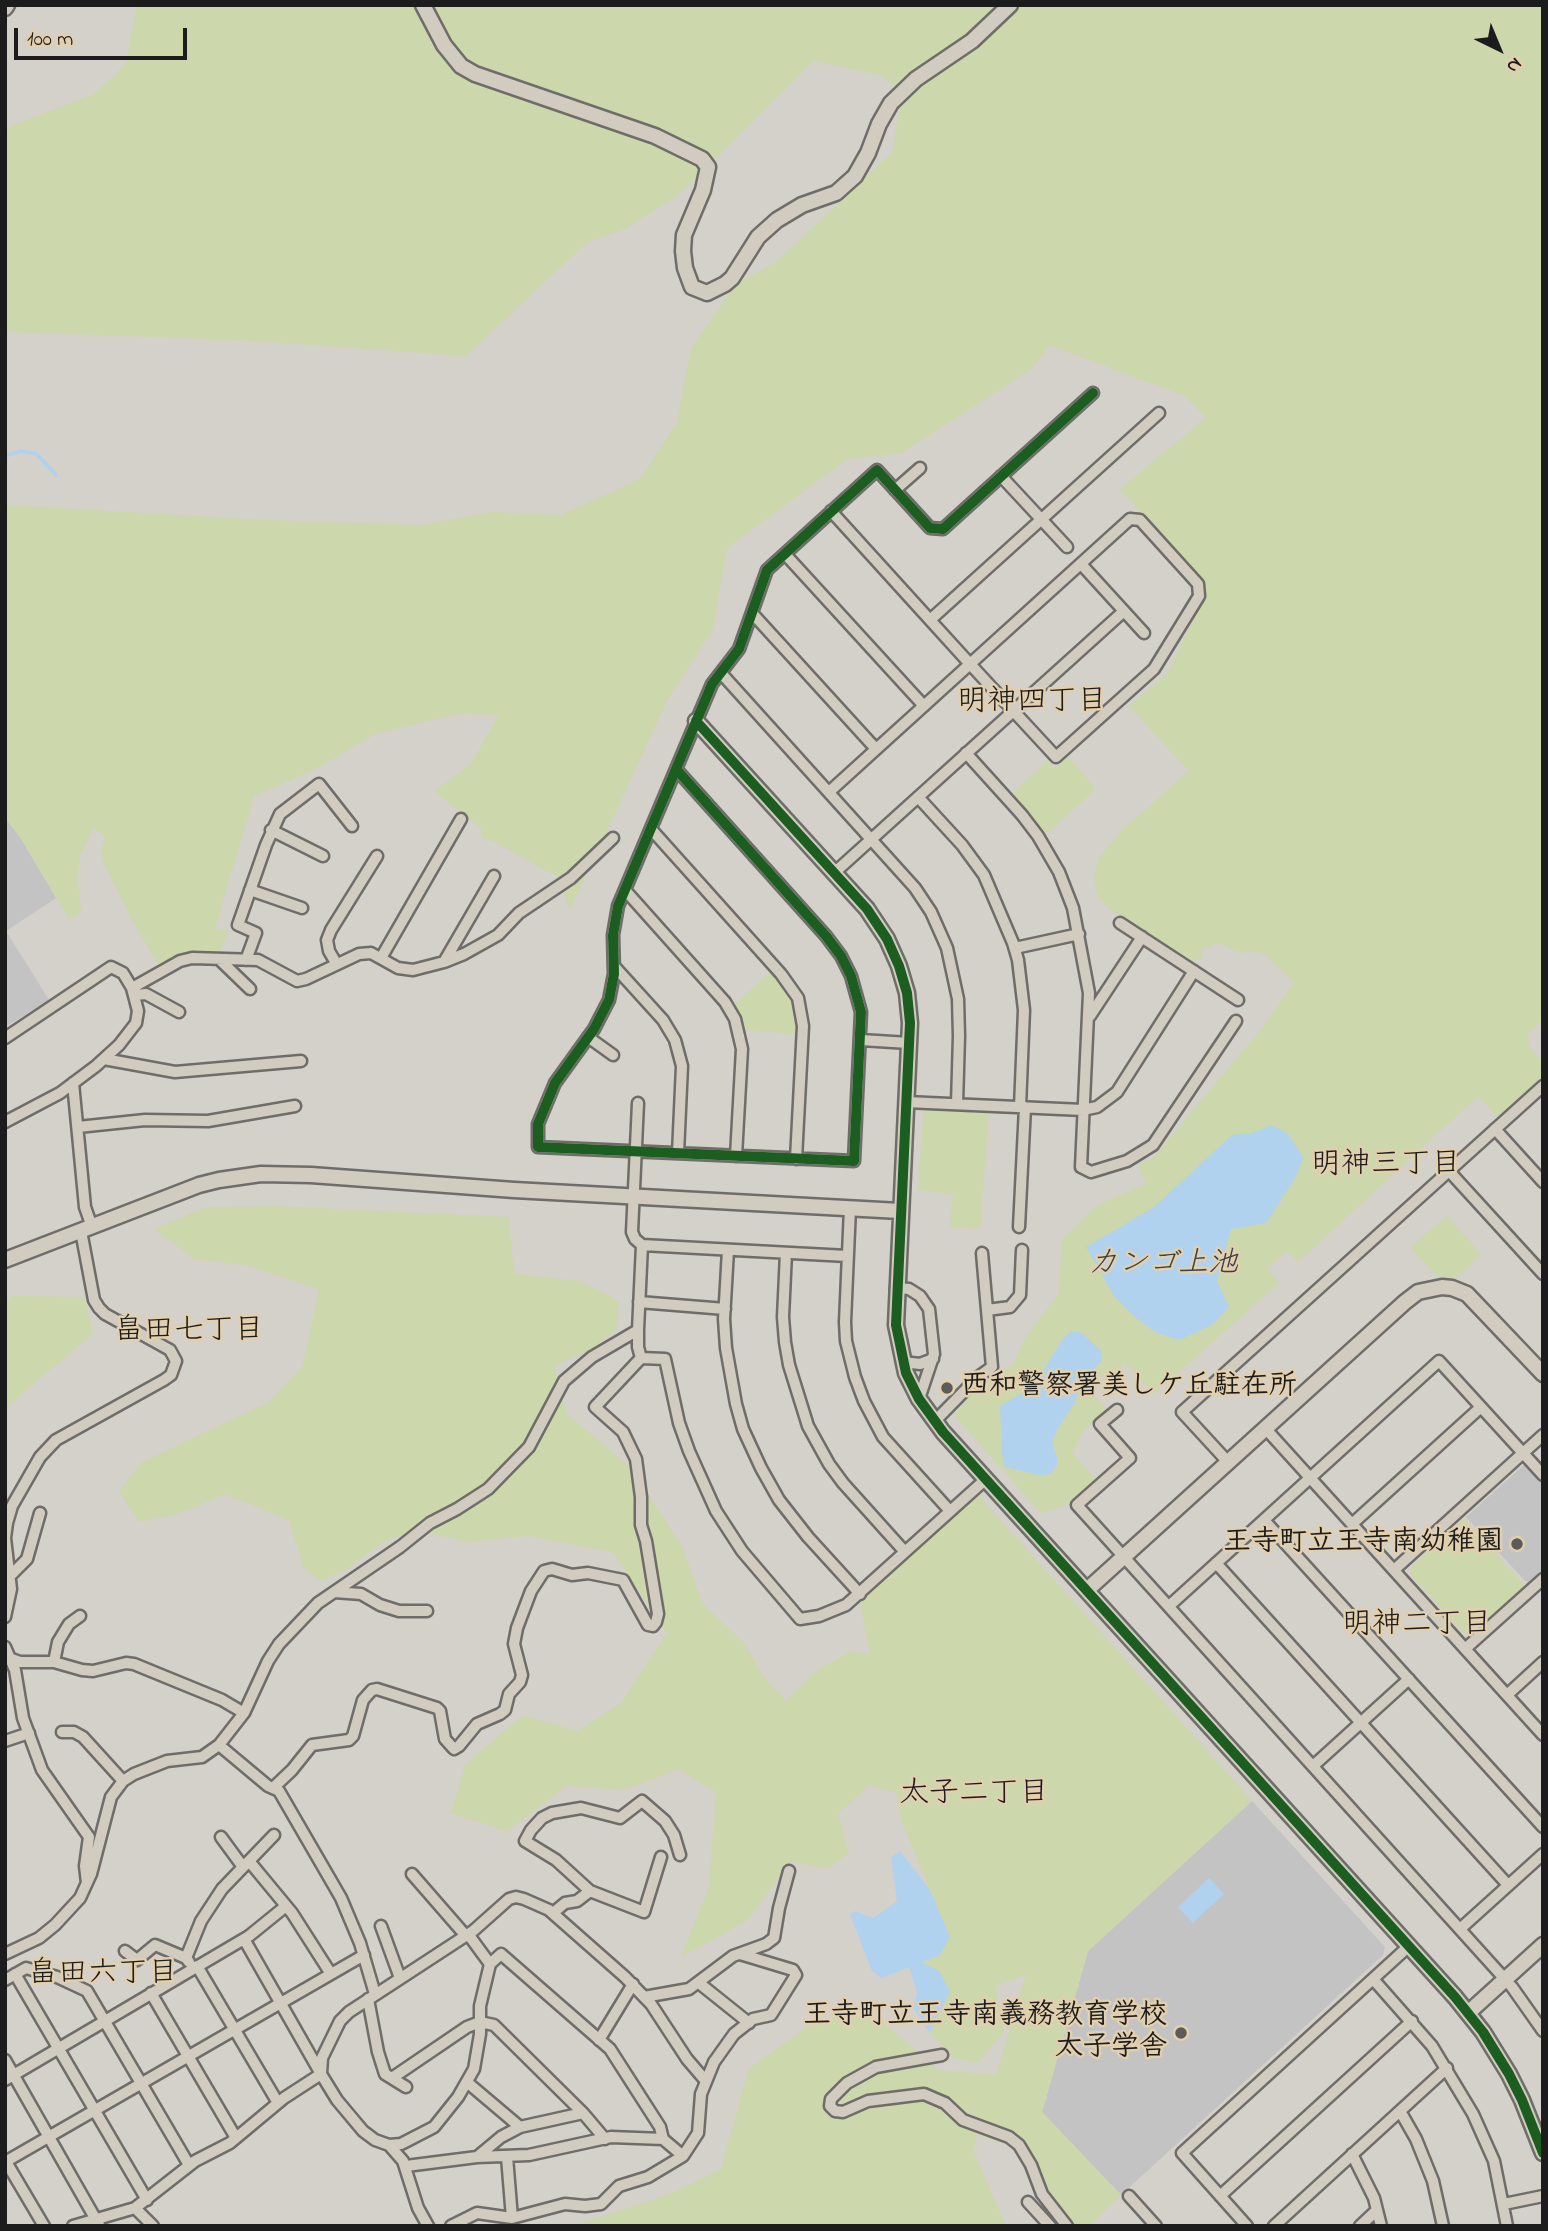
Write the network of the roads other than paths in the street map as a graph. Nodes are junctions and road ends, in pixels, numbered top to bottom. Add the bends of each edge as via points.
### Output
1 (423, 5) edge
2 (1010, 5) edge
3 (1093, 393) dead end
4 (1159, 413) dead end
5 (919, 468) dead end
6 (1001, 477) junction
7 (895, 490) junction
8 (831, 511) junction
9 (1041, 520) junction
10 (1067, 547) dead end
11 (785, 554) junction
12 (1081, 564) junction
13 (1124, 611) junction
14 (752, 613) junction
15 (930, 620) junction
16 (1143, 633) dead end
17 (970, 664) junction
18 (721, 673) junction
19 (923, 706) junction
20 (1013, 711) junction
21 (696, 722) junction
22 (876, 749) junction
23 (966, 754) junction
24 (676, 769) junction
25 (829, 792) junction
26 (918, 797) junction
27 (461, 819) dead end
28 (352, 826) dead end
29 (650, 829) junction
30 (271, 830) junction
31 (613, 838) dead end
32 (871, 839) junction
33 (323, 856) dead end
34 (377, 856) dead end
35 (834, 873) junction
36 (494, 876) dead end
37 (250, 890) junction
38 (625, 890) junction
39 (302, 908) dead end
40 (1120, 923) dead end
41 (1079, 934) junction
42 (1142, 937) junction
43 (1014, 948) junction
44 (381, 958) junction
45 (246, 960) junction
46 (221, 961) junction
47 (444, 962) junction
48 (336, 964) junction
49 (614, 966) junction
50 (1194, 971) junction
51 (250, 989) dead end
52 (134, 992) junction
53 (1238, 1000) dead end
54 (179, 1012) dead end
55 (1089, 1018) junction
56 (1236, 1021) dead end
57 (588, 1037) junction
58 (5, 1038) edge
59 (860, 1040) junction
60 (909, 1043) junction
61 (613, 1055) dead end
62 (104, 1059) junction
63 (301, 1061) dead end
64 (73, 1083) junction
65 (1543, 1086) edge
66 (906, 1102) junction
67 (638, 1103) dead end
68 (957, 1104) junction
69 (295, 1106) dead end
70 (1023, 1107) junction
71 (1083, 1110) junction
72 (5, 1122) edge
73 (78, 1127) junction
74 (1495, 1129) junction
75 (636, 1152) junction
76 (678, 1153) junction
77 (736, 1156) junction
78 (796, 1158) junction
79 (1449, 1171) junction
80 (1543, 1182) edge
81 (634, 1195) junction
82 (850, 1208) junction
83 (900, 1211) junction
84 (1019, 1227) dead end
85 (87, 1229) junction
86 (642, 1245) junction
87 (728, 1250) junction
88 (1022, 1250) dead end
89 (786, 1253) junction
90 (982, 1253) dead end
91 (847, 1256) junction
92 (5, 1260) edge
93 (1543, 1274) edge
94 (897, 1288) junction
95 (639, 1302) junction
96 (725, 1309) junction
97 (987, 1310) junction
98 (638, 1330) junction
99 (641, 1358) junction
100 (933, 1359) junction
101 (903, 1362) junction
102 (1543, 1374) edge
103 (919, 1399) junction
104 (1481, 1407) junction
105 (1117, 1410) dead end
106 (934, 1422) junction
107 (1265, 1428) junction
108 (1543, 1435) edge
109 (1523, 1453) junction
110 (1228, 1462) junction
111 (1543, 1475) edge
112 (1310, 1478) junction
113 (986, 1479) junction
114 (950, 1511) junction
115 (40, 1513) dead end
116 (1264, 1520) junction
117 (1352, 1524) junction
118 (905, 1552) junction
119 (1124, 1557) junction
120 (1216, 1563) junction
121 (1394, 1570) junction
122 (10, 1576) junction
123 (1543, 1579) edge
124 (1087, 1590) junction
125 (8, 1591) edge
126 (332, 1592) junction
127 (860, 1594) junction
128 (1169, 1606) junction
129 (428, 1611) dead end
130 (80, 1616) dead end
131 (5, 1617) edge
132 (5, 1647) edge
133 (1465, 1649) junction
134 (8, 1658) edge
135 (54, 1662) junction
136 (1543, 1662) edge
137 (1409, 1679) junction
138 (1507, 1695) junction
139 (244, 1713) junction
140 (1361, 1723) junction
141 (62, 1732) dead end
142 (29, 1733) junction
143 (1543, 1735) edge
144 (5, 1741) edge
145 (219, 1745) junction
146 (1313, 1766) junction
147 (123, 1781) junction
148 (273, 1788) junction
149 (1543, 1827) edge
150 (274, 1835) dead end
151 (221, 1837) dead end
152 (1543, 1854) edge
153 (680, 1856) dead end
154 (661, 1857) dead end
155 (246, 1864) junction
156 (789, 1871) dead end
157 (412, 1874) dead end
158 (87, 1884) junction
159 (1508, 1885) junction
160 (590, 1891) junction
161 (286, 1906) junction
162 (553, 1913) junction
163 (381, 1926) dead end
164 (1460, 1929) junction
165 (467, 1935) junction
166 (244, 1939) junction
167 (1543, 1945) edge
168 (1409, 1946) junction
169 (125, 1951) dead end
170 (5, 1954) edge
171 (740, 1954) junction
172 (364, 1955) junction
173 (186, 1958) junction
174 (490, 1964) junction
175 (195, 1968) junction
176 (331, 1974) junction
177 (10, 1977) edge
178 (400, 1978) junction
179 (1373, 1979) junction
180 (1506, 1979) junction
181 (699, 1983) junction
182 (632, 1984) junction
183 (151, 1993) junction
184 (372, 1996) junction
185 (644, 1997) junction
186 (281, 2003) junction
187 (1468, 2013) junction
188 (104, 2021) junction
189 (1412, 2021) junction
190 (480, 2022) junction
191 (749, 2022) junction
192 (235, 2030) junction
193 (1543, 2031) edge
194 (599, 2040) junction
195 (58, 2048) junction
196 (942, 2055) dead end
197 (188, 2057) junction
198 (5, 2060) edge
199 (1447, 2068) junction
200 (321, 2074) junction
201 (9, 2077) edge
202 (392, 2078) junction
203 (705, 2080) junction
204 (468, 2083) junction
205 (141, 2084) junction
206 (406, 2087) dead end
207 (278, 2103) junction
208 (95, 2110) junction
209 (1400, 2111) junction
210 (583, 2113) junction
211 (520, 2127) junction
212 (49, 2137) junction
213 (236, 2138) junction
214 (605, 2139) junction
215 (663, 2139) junction
216 (389, 2145) junction
217 (1543, 2153) edge
218 (1352, 2154) junction
219 (683, 2156) junction
220 (477, 2157) junction
221 (507, 2157) junction
222 (6, 2161) edge
223 (189, 2165) junction
224 (406, 2166) junction
225 (1129, 2196) dead end
226 (1220, 2196) junction
227 (1543, 2196) edge
228 (147, 2200) junction
229 (1028, 2202) dead end
230 (1504, 2204) junction
231 (135, 2208) junction
232 (1377, 2210) junction
233 (512, 2218) junction
234 (98, 2223) edge
235 (44, 2226) edge
236 (73, 2226) edge
237 (153, 2226) edge
238 (428, 2226) edge
239 (451, 2226) edge
240 (1050, 2226) edge
241 (1067, 2226) edge
242 (1156, 2226) edge
243 (1247, 2226) edge
244 (1274, 2226) edge
245 (1360, 2226) edge
246 (1381, 2226) edge
247 (1443, 2226) edge
248 (1507, 2226) edge

1 - 2 street via 444,45 461,66 475,74 655,136 702,159 708,167 684,235 683,251 692,287 708,293 732,278 758,237 777,220 835,193 855,176 891,103 916,79 972,41
3 - 6 street
4 - 9 street
5 - 7 street
6 - 7 street via 943,529 930,528
6 - 9 street
7 - 8 street via 877,470
8 - 11 street
8 - 15 street
9 - 10 street
9 - 15 street
11 - 14 street via 767,570
11 - 19 street
12 - 13 street
12 - 17 street
12 - 20 street via 1130,519 1140,520 1198,584 1199,596 1154,669 1056,757
13 - 16 street
13 - 20 street
14 - 18 street via 739,649
14 - 22 street
15 - 17 street
17 - 19 street
17 - 20 street
18 - 21 street
18 - 25 street
19 - 22 street
20 - 23 street
21 - 24 street
21 - 35 street
22 - 25 street
23 - 26 street
23 - 41 street via 1038,836 1066,888
24 - 29 street
24 - 59 street via 841,957 859,998
25 - 32 street
26 - 32 street
26 - 43 street via 984,875
27 - 44 street
28 - 30 street via 319,785 280,814
29 - 38 street
29 - 78 street via 798,998 803,1026
30 - 33 street
30 - 37 street
31 - 47 street via 498,935
32 - 35 street
32 - 68 street via 923,898 947,948 959,1015
34 - 48 street via 327,940
35 - 60 street via 874,918 894,953 907,993
36 - 47 street
37 - 39 street
37 - 45 street via 238,925 256,933
38 - 49 street via 614,921
38 - 77 street via 735,1019 742,1049
40 - 42 street
41 - 43 street
41 - 55 street
42 - 50 street
42 - 55 street
43 - 70 street via 1024,1010
44 - 47 street via 413,970
44 - 48 street via 359,954
45 - 46 street
45 - 48 street via 258,960 298,981
46 - 51 street
46 - 52 street via 180,961
49 - 57 street via 609,1000
49 - 76 street via 675,1040 682,1066
50 - 53 street
50 - 71 street via 1116,1092 1097,1107
52 - 54 street
52 - 58 street via 123,973 111,967
52 - 62 street via 136,1023
55 - 71 street
56 - 71 street via 1160,1136 1139,1155 1091,1172 1081,1167
57 - 61 street
57 - 75 street via 547,1098 538,1124 538,1147
59 - 60 street
59 - 78 street via 854,1161
60 - 66 street
62 - 63 street via 175,1072
62 - 64 street
64 - 72 street
64 - 73 street
65 - 74 street
66 - 68 street
66 - 83 street
67 - 75 street
68 - 70 street
69 - 73 street via 208,1121 145,1120
70 - 71 street
70 - 84 street
73 - 85 street
74 - 79 street
74 - 80 street
75 - 76 street
75 - 81 street
76 - 77 street
77 - 78 street
79 - 93 street
79 - 110 street via 1182,1412
81 - 82 street
81 - 85 street via 261,1174 199,1185
81 - 86 street via 632,1232
82 - 83 street
82 - 91 street
83 - 94 street
85 - 92 street
85 - 122 street via 94,1300 99,1308 170,1350 176,1361 171,1375 56,1440 40,1457 7,1523
86 - 87 street
86 - 95 street
87 - 89 street
87 - 96 street
88 - 97 street via 1020,1295 1010,1307
89 - 91 street
89 - 118 street via 786,1342 808,1426 843,1483
90 - 97 street
91 - 114 street via 846,1341 863,1401 883,1437
94 - 100 street via 909,1289 927,1302
94 - 101 street via 896,1325
95 - 96 street
95 - 98 street
96 - 127 street via 736,1404 761,1468 795,1520
97 - 106 street via 992,1367
98 - 99 street
98 - 126 street via 592,1357 564,1381 529,1447 488,1489 430,1522
99 - 127 street via 665,1359 679,1423 716,1511 742,1551 800,1619 838,1610
99 - 148 street via 595,1407 623,1432 636,1459 641,1525 658,1614 653,1626 648,1625 623,1580 544,1571 521,1613 514,1652 522,1675 505,1710 477,1724 454,1749 445,1740 437,1708 372,1690 363,1700 349,1740 312,1745
100 - 101 street via 920,1364
100 - 103 street
101 - 103 street
102 - 107 street via 1473,1298 1452,1287 1434,1288 1405,1302
103 - 106 street
104 - 109 street
104 - 112 street via 1439,1361
104 - 117 street
105 - 119 street via 1100,1424 1130,1458 1077,1505
106 - 113 street
107 - 110 street
107 - 112 street
108 - 109 street
109 - 111 street
109 - 121 street
110 - 119 street
112 - 116 street
112 - 117 street
113 - 114 street
113 - 124 street
114 - 118 street
115 - 122 street via 27,1559
116 - 120 street
116 - 137 street
117 - 121 street
118 - 127 street
119 - 124 street
119 - 128 street
120 - 128 street
120 - 140 street
121 - 133 street
122 - 125 street
123 - 133 street
124 - 168 street
125 - 131 street
126 - 129 street via 361,1594 399,1611
126 - 139 street via 279,1644
128 - 146 street
130 - 135 street via 58,1642
132 - 134 street
133 - 138 street
134 - 135 street
134 - 142 street via 15,1670
135 - 139 street via 93,1671 134,1664
136 - 138 street
137 - 140 street
137 - 149 street
138 - 143 street
139 - 145 street
140 - 146 street
140 - 159 street
141 - 147 street via 83,1737
142 - 144 street
142 - 158 street via 46,1778 89,1837
145 - 147 street via 202,1757 167,1761
145 - 148 street
146 - 164 street
147 - 158 street via 111,1797
148 - 172 street via 335,1887
150 - 155 street
151 - 155 street
152 - 159 street
153 - 160 street via 665,1821 642,1801 620,1818 582,1808 542,1818 526,1841
154 - 160 street via 644,1912
155 - 161 street
155 - 173 street via 210,1906
156 - 171 street via 774,1938
157 - 165 street
158 - 170 street via 55,1925
159 - 164 street
160 - 162 street
161 - 166 street
161 - 176 street
162 - 165 street via 516,1897
162 - 182 street
163 - 178 street
164 - 180 street
165 - 174 street
165 - 178 street
166 - 175 street
166 - 186 street
167 - 180 street
168 - 179 street
168 - 187 street
169 - 173 street via 137,1960 155,1945
171 - 181 street
171 - 191 street via 793,1970 796,1975 771,2015
172 - 176 street
172 - 184 street
173 - 175 street
174 - 190 street
174 - 194 street via 501,1954
175 - 183 street
175 - 192 street
176 - 186 street
177 - 188 street via 26,1968 57,1977 88,1992
177 - 195 street
178 - 184 street
179 - 189 street
179 - 226 street via 1182,2153
180 - 187 street
180 - 193 street
181 - 185 street via 679,1992
181 - 191 street
182 - 185 street
182 - 194 street
183 - 188 street
183 - 197 street
184 - 200 street via 340,2021 322,2059
184 - 202 street via 378,2052 385,2074
185 - 203 street
186 - 192 street
186 - 200 street
187 - 217 street via 1509,2074
188 - 195 street
188 - 205 street
189 - 199 street
189 - 226 street
190 - 202 street
190 - 204 street
190 - 210 street via 494,2025
191 - 203 street via 725,2044
192 - 197 street
192 - 207 street
194 - 215 street via 623,2067
195 - 201 street
195 - 208 street
196 - 241 street via 876,2067 847,2083 830,2106 843,2112 868,2101 924,2094 945,2103 963,2120 1019,2145 1042,2194
197 - 205 street
197 - 213 street
198 - 201 street
199 - 209 street
199 - 230 street via 1485,2137
200 - 207 street
200 - 216 street via 363,2131
201 - 212 street
202 - 206 street
203 - 219 street via 698,2133
204 - 211 street
204 - 216 street via 434,2127 401,2144
205 - 208 street
205 - 223 street
207 - 213 street
208 - 212 street
208 - 228 street
209 - 218 street
209 - 247 street via 1429,2170
210 - 211 street
210 - 214 street
211 - 220 street
212 - 222 street
212 - 234 street
213 - 223 street
214 - 215 street
214 - 221 street
215 - 219 street
216 - 224 street
218 - 232 street
218 - 244 street
219 - 233 street via 648,2177 619,2186 601,2204 565,2204
220 - 221 street
220 - 224 street
221 - 233 street
222 - 235 street
223 - 228 street
224 - 238 street
225 - 242 street
226 - 243 street
227 - 230 street
228 - 231 street
229 - 240 street
230 - 248 street
231 - 234 street
231 - 237 street
232 - 245 street
232 - 246 street
233 - 239 street via 477,2213
234 - 236 street

